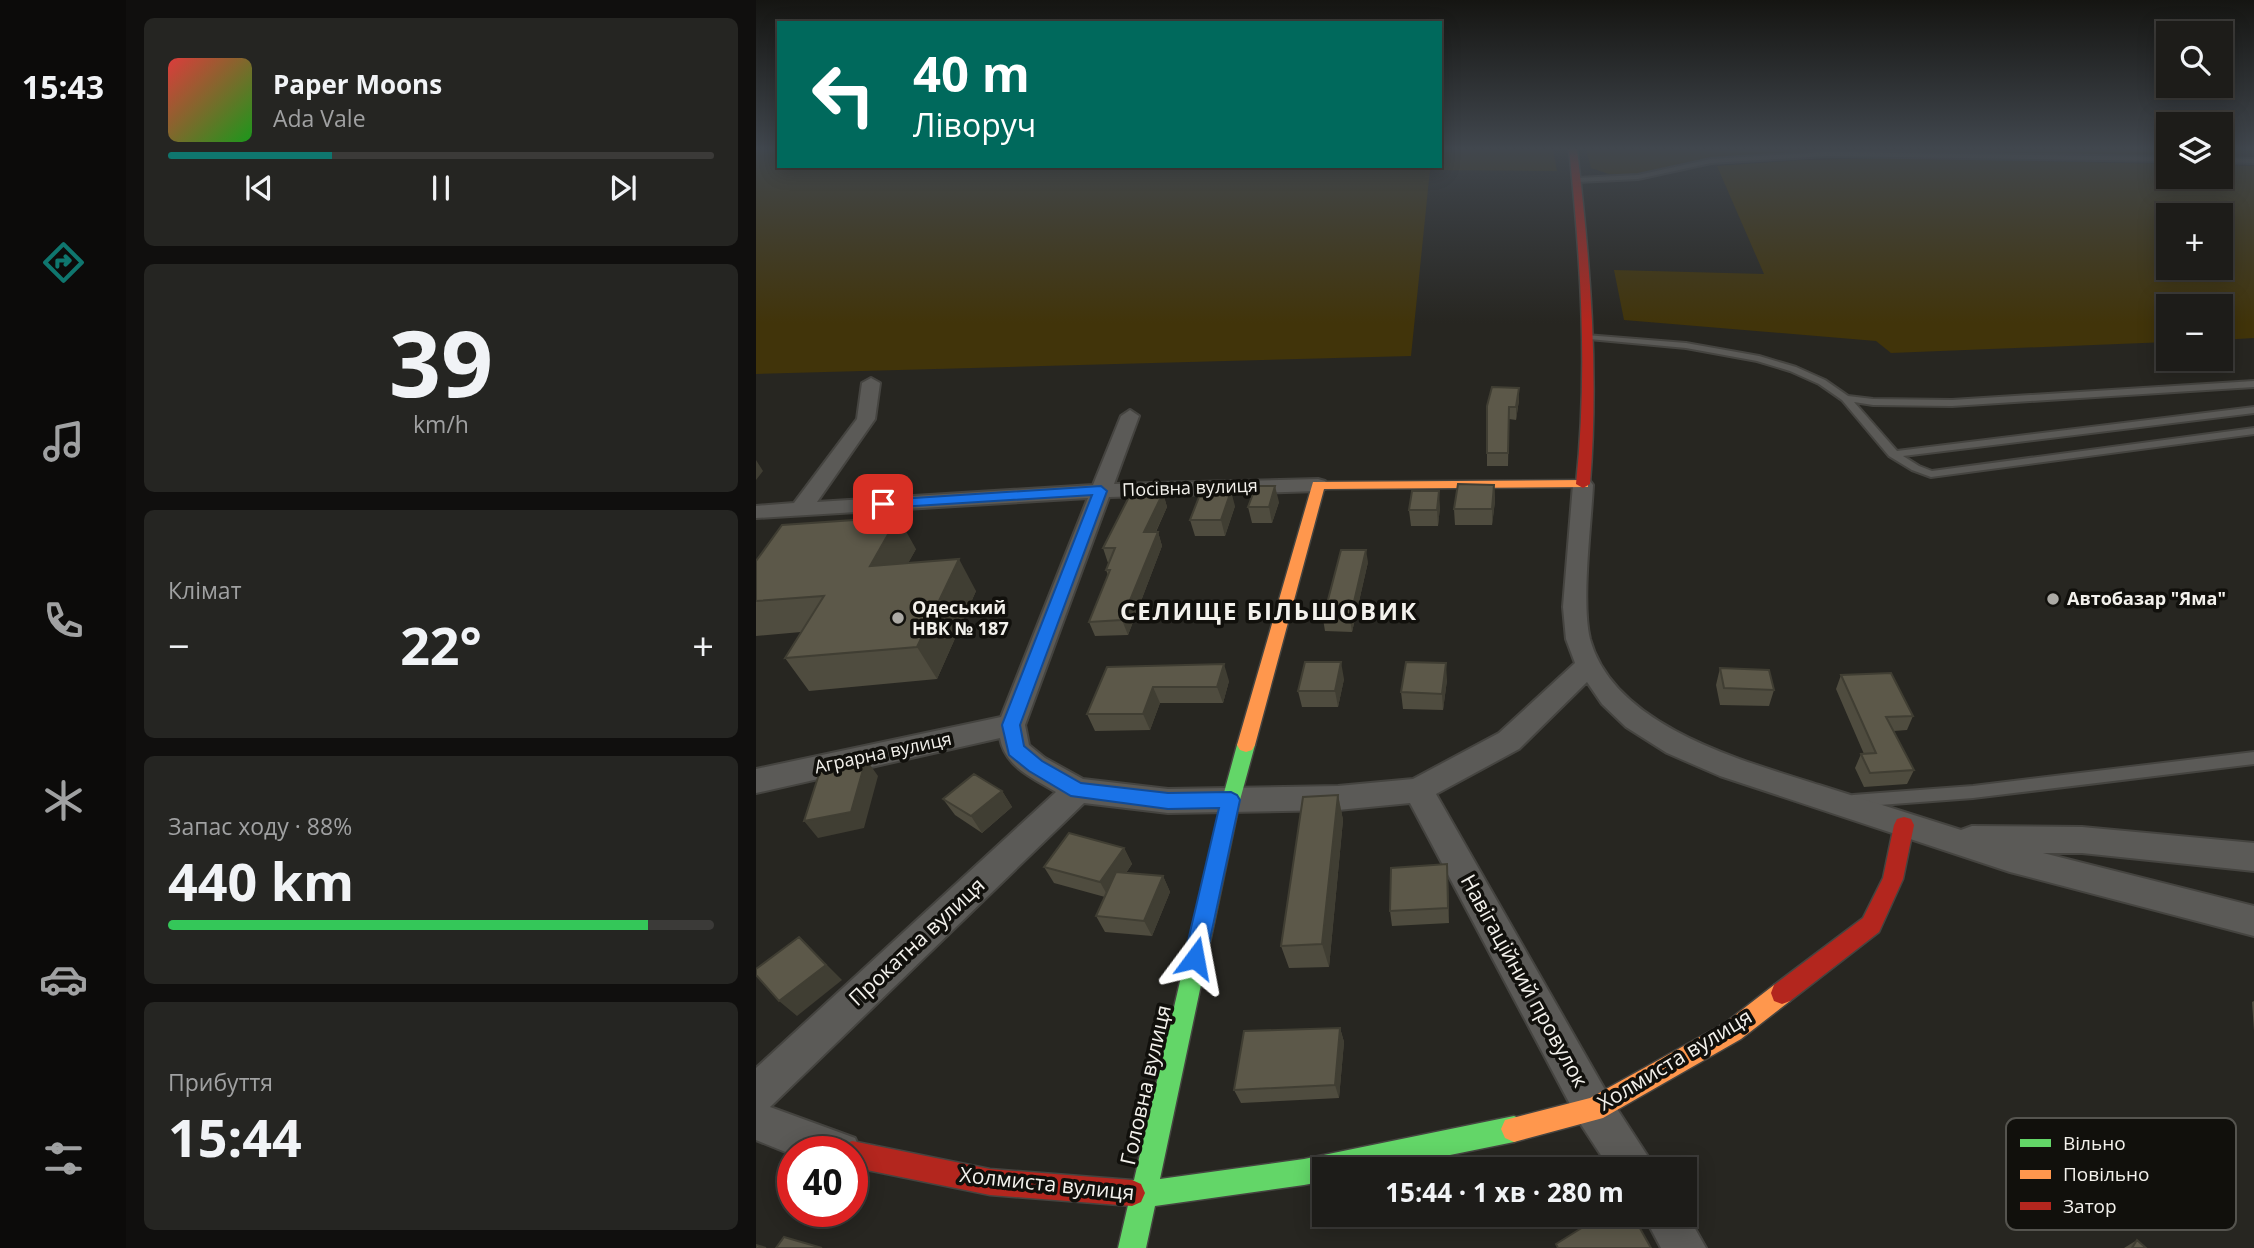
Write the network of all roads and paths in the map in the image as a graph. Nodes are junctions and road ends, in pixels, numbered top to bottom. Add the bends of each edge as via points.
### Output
1 (1579, 207) edge
2 (1589, 337) junction
3 (871, 383) dead end
4 (2254, 384) edge
5 (1844, 398) junction
6 (2254, 410) edge
7 (1130, 416) dead end
8 (2254, 431) edge
9 (1892, 454) junction
10 (1318, 485) junction
11 (1583, 485) junction
12 (1101, 491) junction
13 (801, 509) junction
14 (756, 512) edge
15 (1589, 665) junction
16 (1011, 725) junction
17 (2254, 758) edge
18 (756, 781) edge
19 (1077, 790) junction
20 (1418, 790) junction
21 (1231, 800) junction
22 (1835, 803) junction
23 (1904, 825) junction
24 (1950, 840) junction
25 (2254, 857) edge
26 (2254, 921) edge
27 (756, 1094) edge
28 (1594, 1109) junction
29 (756, 1120) edge
30 (794, 1136) edge
31 (868, 1157) edge
32 (1625, 1157) edge
33 (1143, 1194) junction
34 (1671, 1227) edge
35 (1132, 1248) edge
36 (1685, 1248) edge

1 - 2 street
2 - 5 lane via 1727,351 1798,372
2 - 11 street via 1589,444
3 - 13 street via 866,419
4 - 5 lane via 1952,403
5 - 9 lane
6 - 9 lane
7 - 12 street
8 - 9 lane via 1931,474
10 - 11 street, Посівна вулиця
10 - 12 street, Посівна вулиця
10 - 21 street, Головна вулиця
11 - 15 street via 1575,607 1578,639
12 - 13 street, Посівна вулиця
12 - 16 street
13 - 14 street, Посівна вулиця
15 - 20 street via 1509,741
15 - 22 street via 1611,697 1636,720 1677,745
16 - 18 street, Аграрна вулиця
16 - 19 street via 1016,750
17 - 22 lane via 1973,792
19 - 21 street via 1168,801
19 - 27 street, Прокатна вулиця
20 - 21 street via 1338,798
20 - 28 street, Навігаційний провулок
21 - 33 street, Головна вулиця
22 - 23 street
23 - 24 street
23 - 28 street, Холмиста вулиця via 1893,879 1871,925 1733,1031
24 - 25 street via 2082,840
24 - 26 street
28 - 32 street, Навігаційний провулок
28 - 33 street, Холмиста вулиця via 1481,1138 1304,1172
29 - 30 street
31 - 33 street, Холмиста вулиця via 990,1182
33 - 35 street, Головна вулиця
34 - 36 street

